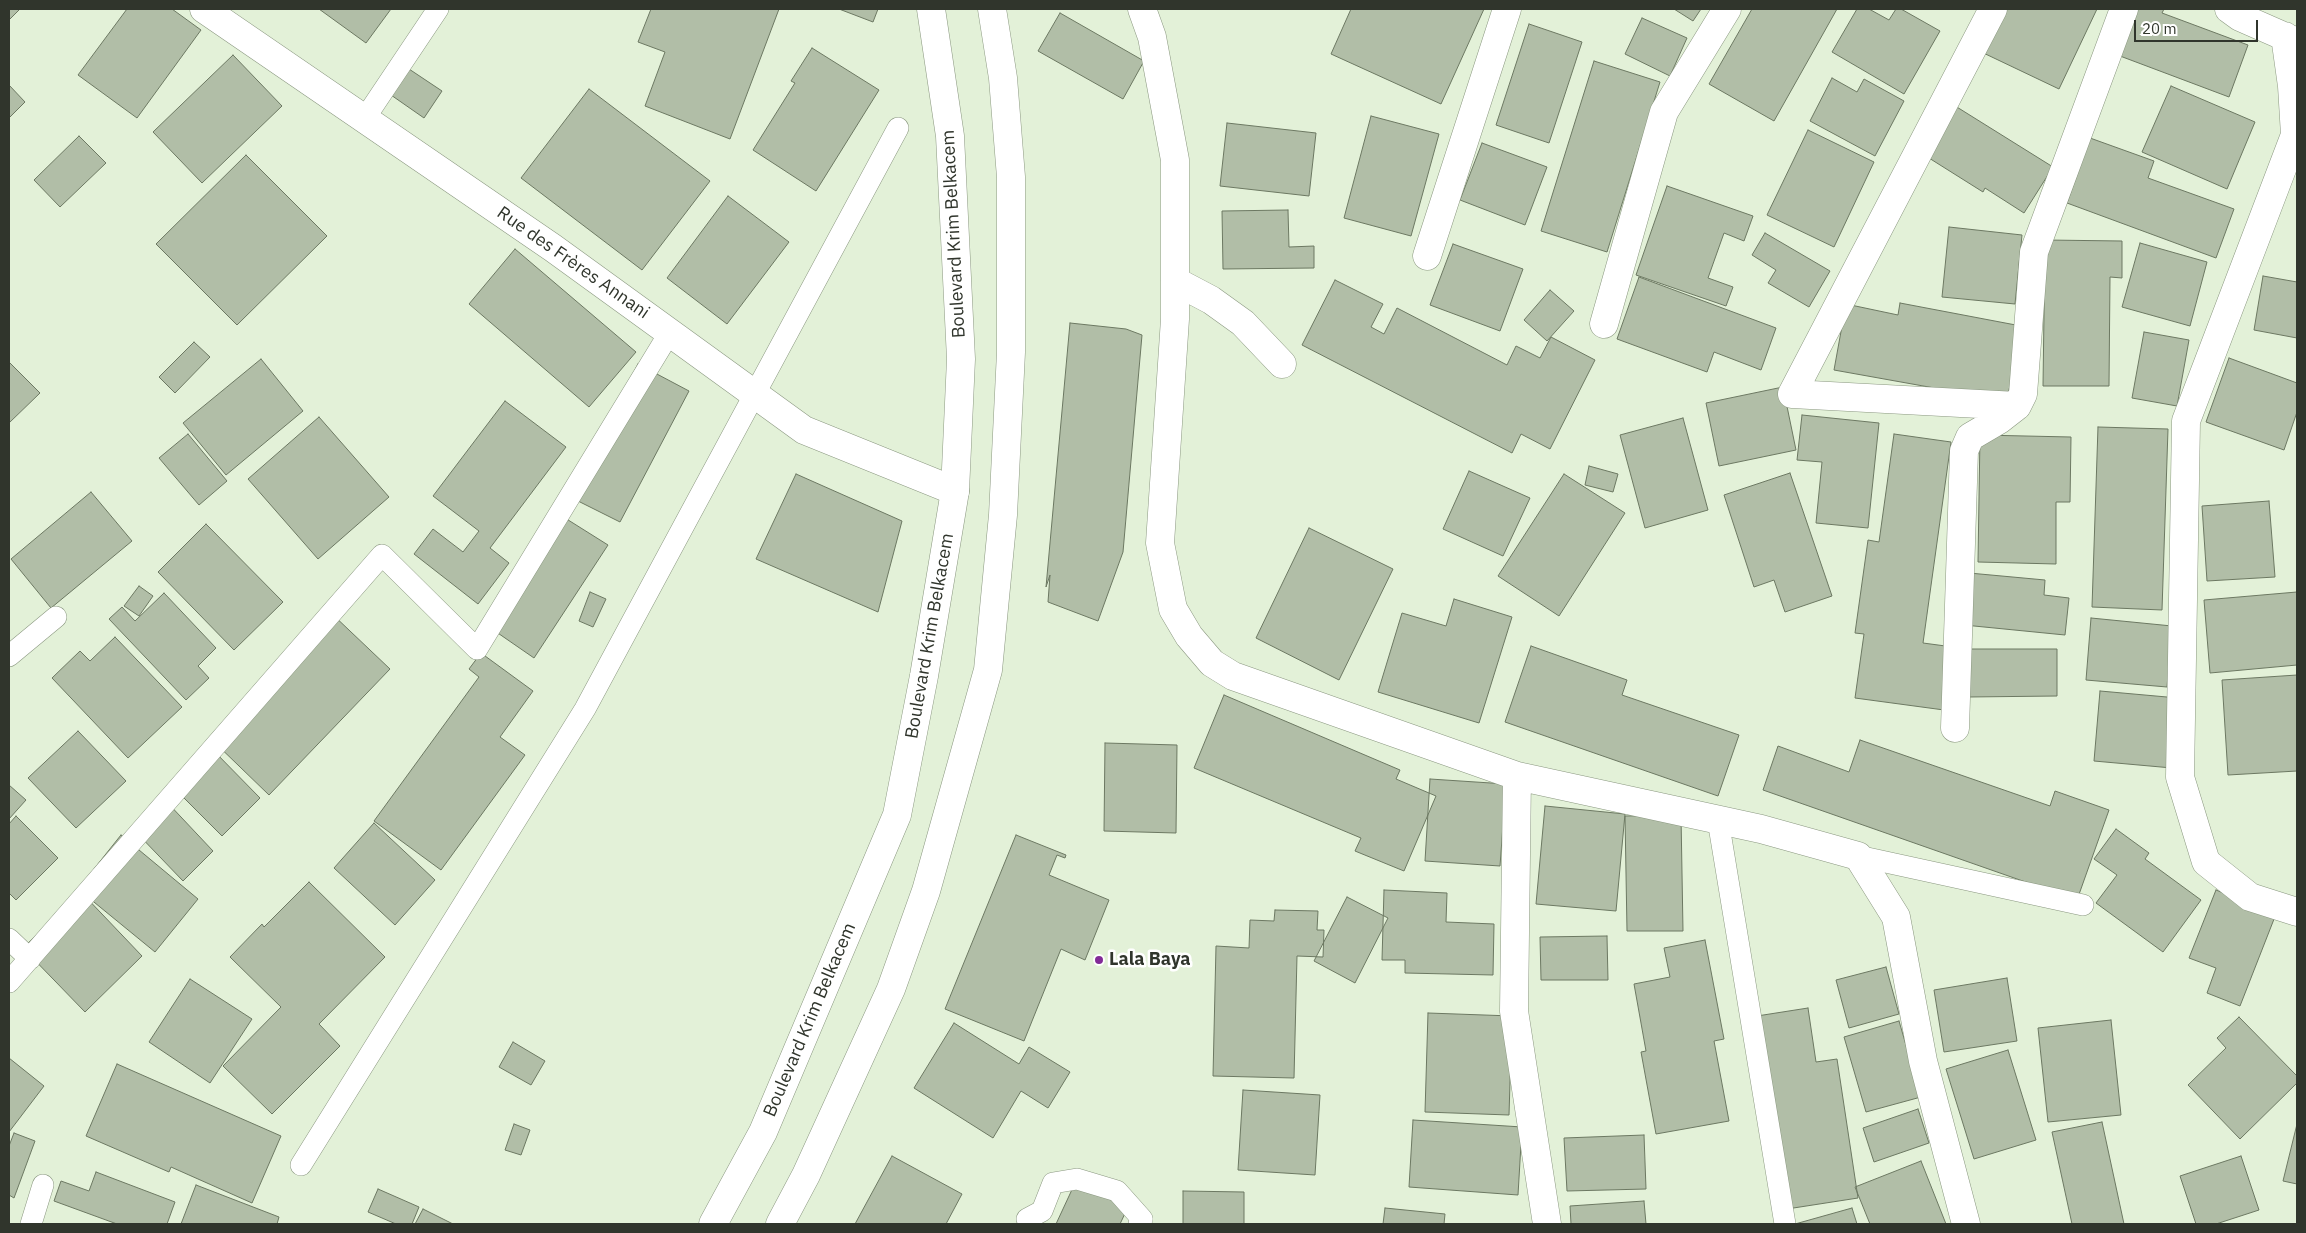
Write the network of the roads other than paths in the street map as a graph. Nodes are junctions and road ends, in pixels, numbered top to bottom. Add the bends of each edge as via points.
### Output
1 (204, 9) edge
2 (438, 9) edge
3 (931, 9) edge
4 (992, 9) edge
5 (1142, 9) edge
6 (1507, 9) edge
7 (1727, 9) edge
8 (1993, 9) edge
9 (2124, 9) edge
10 (2229, 9) edge
11 (2291, 39) edge
12 (365, 118) junction
13 (898, 128) dead end
14 (2296, 137) edge
15 (1427, 256) dead end
16 (1175, 281) junction
17 (1604, 324) dead end
18 (670, 332) junction
19 (1282, 364) dead end
20 (755, 396) junction
21 (2017, 406) junction
22 (955, 491) junction
23 (56, 617) dead end
24 (9, 656) edge
25 (1955, 728) dead end
26 (1517, 776) junction
27 (1718, 820) junction
28 (1858, 856) junction
29 (2083, 905) dead end
30 (2297, 912) edge
31 (9, 939) edge
32 (30, 959) junction
33 (9, 982) edge
34 (763, 1132) junction
35 (300, 1165) dead end
36 (806, 1175) junction
37 (43, 1185) dead end
38 (1027, 1219) dead end
39 (31, 1224) edge
40 (712, 1224) edge
41 (724, 1224) edge
42 (774, 1224) edge
43 (780, 1224) edge
44 (1139, 1224) edge
45 (1547, 1224) edge
46 (1785, 1224) edge
47 (1966, 1224) edge

1 - 12 street, Rue des Frères Annani
2 - 12 lane
3 - 22 street, Boulevard Krim Belkacem via 950,136 961,359
4 - 36 street via 1011,177 1011,352 1003,515 988,670 926,891 894,980
5 - 16 street via 1152,37 1175,160
6 - 15 street
7 - 17 street via 1664,112
8 - 21 street via 1792,394
9 - 21 street via 2034,252 2023,394
10 - 11 street
11 - 14 street
12 - 18 street, Rue des Frères Annani
13 - 20 lane
14 - 30 street via 2186,421 2180,777 2206,862 2250,897
16 - 19 street via 1211,300 1243,323
16 - 26 street via 1160,543 1173,609 1189,636 1212,663 1233,676
18 - 20 street, Rue des Frères Annani
18 - 32 lane via 477,649 382,555
20 - 22 street, Rue des Frères Annani via 804,430
20 - 35 lane via 585,709
21 - 25 street via 1970,437 1964,450
22 - 34 street, Boulevard Krim Belkacem via 897,815
23 - 24 lane
26 - 27 street
26 - 45 street via 1514,1011
27 - 28 street via 1762,828
27 - 46 lane
28 - 29 lane
28 - 47 street via 1896,917 1923,1061
31 - 32 lane
32 - 33 lane
34 - 40 street, Boulevard Krim Belkacem
34 - 41 street
36 - 42 street
36 - 43 street
37 - 39 lane
38 - 44 lane via 1042,1211 1053,1183 1077,1179 1116,1191 1142,1219

